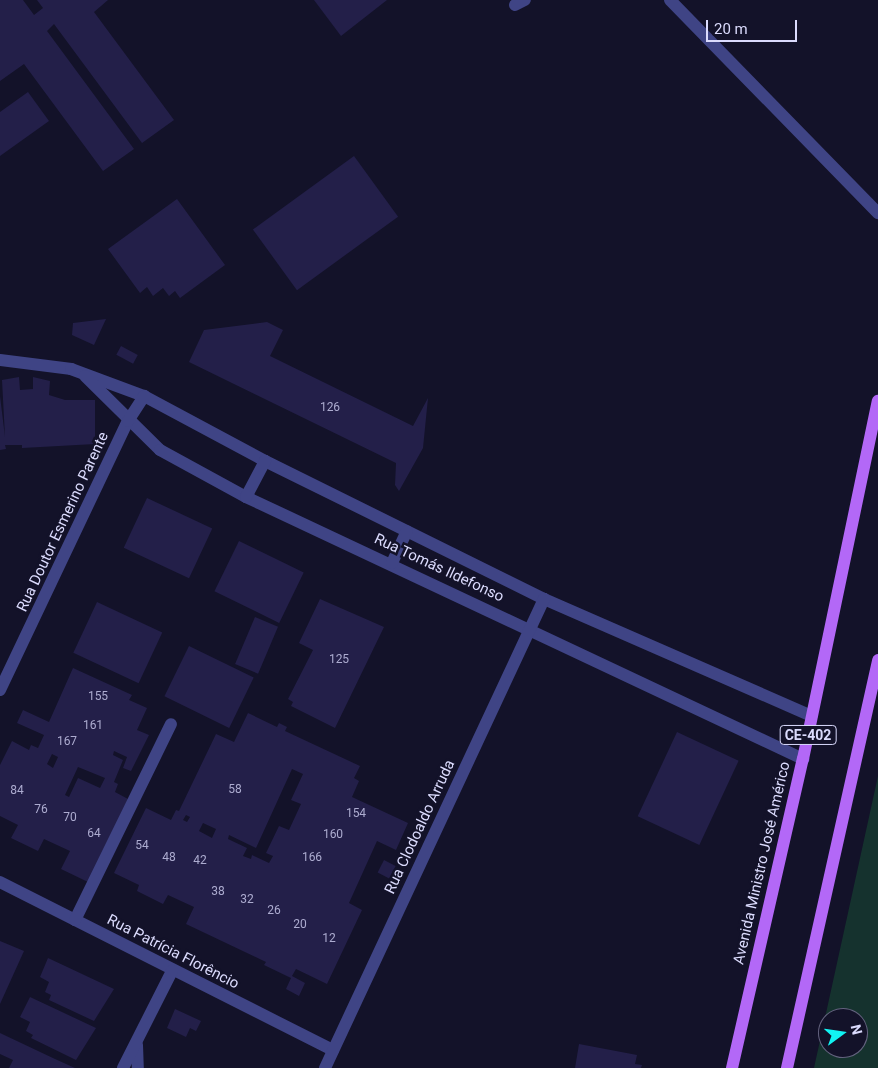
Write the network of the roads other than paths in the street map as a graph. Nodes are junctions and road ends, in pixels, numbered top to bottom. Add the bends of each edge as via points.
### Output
1 (676, 1) edge
2 (878, 213) edge
3 (0, 360) edge
4 (83, 374) junction
5 (144, 396) junction
6 (878, 401) edge
7 (128, 421) junction
8 (265, 461) junction
9 (246, 497) junction
10 (407, 531) junction
11 (392, 563) junction
12 (544, 599) junction
13 (532, 629) junction
14 (878, 660) edge
15 (0, 690) edge
16 (812, 716) junction
17 (172, 724) dead end
18 (803, 759) junction
19 (0, 882) edge
20 (75, 920) junction
21 (172, 971) junction
22 (138, 1046) junction
23 (333, 1050) junction
24 (123, 1068) edge
25 (138, 1068) edge
26 (325, 1068) edge
27 (732, 1068) edge
28 (788, 1068) edge

1 - 2 street
3 - 4 street, Rua Tomás Ildefonso via 50,364
4 - 5 street, Rua Tomás Ildefonso
4 - 7 street, Rua Tomás Ildefonso
5 - 7 street, Rua Doutor Esmerino Parente
5 - 8 street, Rua Tomás Ildefonso
6 - 16 main road, Avenida Ministro José Américo / CE-402
7 - 9 street, Rua Tomás Ildefonso via 160,450
7 - 15 street, Rua Doutor Esmerino Parente
8 - 9 street
8 - 10 street, Rua Tomás Ildefonso
9 - 11 street, Rua Tomás Ildefonso
10 - 11 street
10 - 12 street, Rua Tomás Ildefonso
11 - 13 street, Rua Tomás Ildefonso
12 - 13 street, Rua Clodoaldo Arruda
12 - 16 street, Rua Tomás Ildefonso
13 - 18 street, Rua Tomás Ildefonso
13 - 23 street, Rua Clodoaldo Arruda
14 - 28 main road, CE-402
16 - 18 main road, Avenida Ministro José Américo / CE-402
17 - 20 street
18 - 27 main road, Avenida Ministro José Américo / CE-402
19 - 20 street, Rua Patrícia Florêncio
20 - 21 street, Rua Patrícia Florêncio
21 - 22 street
21 - 23 street, Rua Patrícia Florêncio
22 - 24 street
22 - 25 street
23 - 26 street, Rua Clodoaldo Arruda

